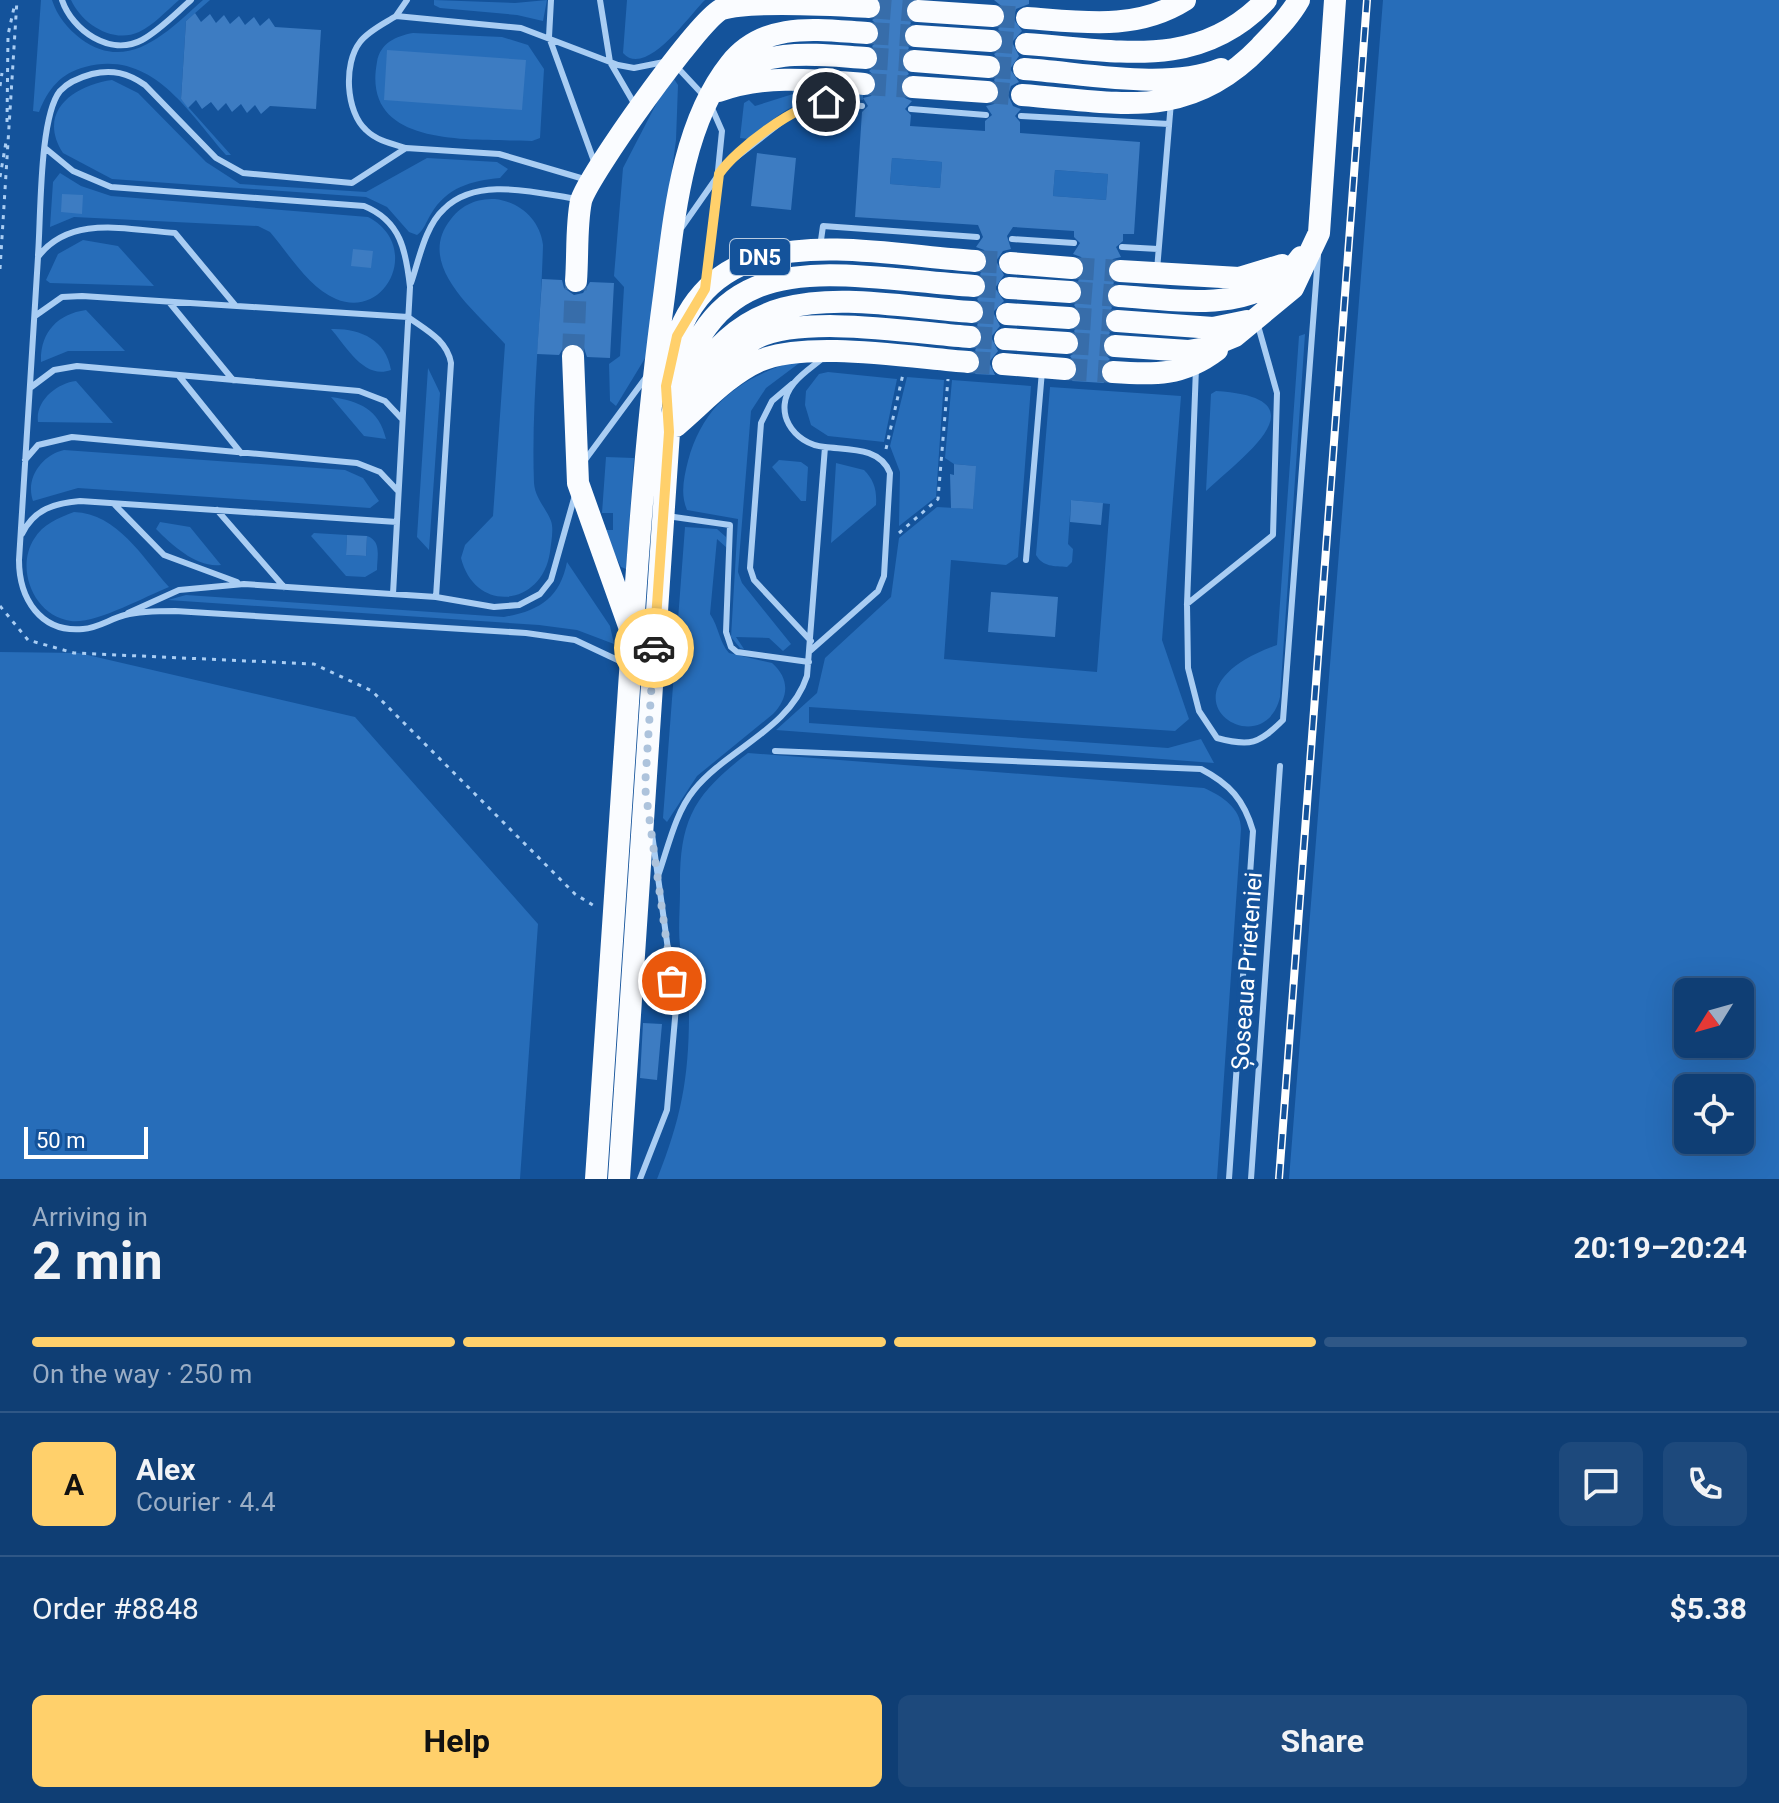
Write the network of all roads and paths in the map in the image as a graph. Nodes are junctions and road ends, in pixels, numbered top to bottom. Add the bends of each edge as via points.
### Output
1 (16, 0) edge
2 (62, 0) edge
3 (191, 0) edge
4 (407, 0) edge
5 (551, 0) edge
6 (600, 0) edge
7 (1185, 0) edge
8 (1266, 0) edge
9 (1299, 0) edge
10 (1335, 0) edge
11 (730, 4) edge
12 (869, 7) tunnel mouth
13 (918, 11) tunnel mouth
14 (396, 16) junction
15 (993, 16) tunnel mouth
16 (1027, 18) tunnel mouth
17 (867, 33) tunnel mouth
18 (916, 36) tunnel mouth
19 (549, 37) junction
20 (991, 41) tunnel mouth
21 (1026, 44) tunnel mouth
22 (1260, 47) junction
23 (866, 58) tunnel mouth
24 (672, 61) junction
25 (914, 61) tunnel mouth
26 (610, 62) junction
27 (989, 67) tunnel mouth
28 (1024, 69) tunnel mouth
29 (2, 73) edge
30 (0, 86) edge
31 (863, 95) joint
32 (712, 97) junction
33 (912, 98) tunnel mouth
34 (987, 104) tunnel mouth
35 (1022, 106) tunnel mouth
36 (639, 111) junction
37 (1170, 112) junction
38 (45, 148) junction
39 (406, 148) junction
40 (719, 174) junction
41 (0, 177) edge
42 (591, 184) junction
43 (1319, 233) junction
44 (977, 237) dead end
45 (1012, 239) dead end
46 (671, 243) junction
47 (1074, 243) dead end
48 (1122, 247) dead end
49 (1158, 249) junction
50 (820, 250) junction
51 (38, 257) junction
52 (975, 261) tunnel mouth
53 (1010, 263) tunnel mouth
54 (1072, 268) tunnel mouth
55 (0, 269) edge
56 (1120, 271) tunnel mouth
57 (1156, 273) junction
58 (576, 281) tunnel mouth
59 (974, 286) tunnel mouth
60 (410, 287) junction
61 (1009, 288) tunnel mouth
62 (705, 289) junction
63 (1070, 292) tunnel mouth
64 (1119, 296) tunnel mouth
65 (169, 302) junction
66 (235, 305) junction
67 (972, 312) tunnel mouth
68 (1007, 314) tunnel mouth
69 (35, 316) junction
70 (408, 317) junction
71 (1069, 318) tunnel mouth
72 (1256, 319) junction
73 (1117, 321) tunnel mouth
74 (1235, 336) junction
75 (970, 337) tunnel mouth
76 (1005, 339) tunnel mouth
77 (1067, 343) tunnel mouth
78 (1115, 346) tunnel mouth
79 (830, 353) junction
80 (573, 356) tunnel mouth
81 (906, 358) junction
82 (959, 361) joint
83 (1003, 364) tunnel mouth
84 (1197, 364) junction
85 (654, 366) junction
86 (1054, 368) joint
87 (1113, 372) tunnel mouth
88 (179, 376) junction
89 (233, 380) junction
90 (793, 384) junction
91 (30, 388) junction
92 (402, 419) junction
93 (669, 432) junction
94 (825, 447) junction
95 (241, 453) junction
96 (25, 460) junction
97 (884, 461) junction
98 (578, 477) junction
99 (398, 491) junction
100 (114, 503) junction
101 (217, 510) junction
102 (663, 515) junction
103 (397, 522) junction
104 (20, 538) junction
105 (887, 543) junction
106 (1026, 560) dead end
107 (244, 584) junction
108 (284, 587) junction
109 (393, 594) junction
110 (436, 597) junction
111 (1187, 604) junction
112 (0, 606) edge
113 (124, 615) junction
114 (632, 635) junction
115 (811, 641) junction
116 (810, 651) junction
117 (809, 662) junction
118 (630, 668) junction
119 (775, 751) dead end
120 (1280, 766) dead end
121 (645, 787) junction
122 (658, 876) junction
123 (613, 917) junction
124 (596, 1179) edge
125 (619, 1179) edge
126 (640, 1179) edge
127 (1229, 1179) edge
128 (1251, 1179) edge

1 - 41 path via 8,35 7,133
1 - 55 path
2 - 3 lane via 83,31 115,44 142,40
4 - 14 lane
5 - 19 lane
6 - 26 lane
7 - 16 highway via 1115,25
8 - 21 highway via 1211,42 1177,50
9 - 22 highway
10 - 43 highway
11 - 12 highway
11 - 24 highway
13 - 15 highway
14 - 19 lane via 521,28
14 - 39 lane via 360,41 349,85 353,109 365,130
17 - 32 highway via 775,33 731,63
18 - 20 highway
19 - 26 lane
19 - 42 lane
22 - 28 highway via 1202,77
22 - 37 highway via 1242,67
23 - 32 highway via 773,57 741,69
24 - 26 lane via 634,68
24 - 32 lane
24 - 36 highway
25 - 27 highway
26 - 36 lane
29 - 30 path
31 - 32 highway via 793,79 746,83
31 - 40 lane via 807,105
32 - 40 lane via 722,131
32 - 46 highway via 688,154
33 - 34 highway
35 - 37 highway
36 - 42 highway
37 - 49 lane
38 - 39 lane via 49,116 61,90 108,71 145,85 216,158 243,173 352,183
38 - 51 lane
38 - 60 lane via 73,171 111,187 364,206 381,215 401,238
39 - 42 lane via 499,154
40 - 46 lane
40 - 62 lane
42 - 58 highway
42 - 60 lane via 463,195 442,209 428,233
43 - 57 highway via 1283,265 1256,276
43 - 64 highway via 1288,272 1249,295 1209,301
43 - 72 highway via 1293,288
43 - 111 lane via 1283,720 1263,739 1240,744 1217,738 1199,711 1188,668
44 - 50 lane via 823,226
45 - 47 lane
46 - 85 highway
48 - 49 lane
49 - 57 lane
50 - 52 highway, DN5
50 - 62 highway, DN5 via 770,254 739,265
51 - 66 lane via 54,239 76,229 175,233
51 - 69 lane
53 - 54 highway
56 - 57 highway
59 - 93 highway, DN5 via 805,275 759,285 720,311 692,348 676,390
60 - 70 lane
61 - 63 highway
62 - 93 highway, DN5 via 685,317 672,349 666,386
65 - 66 lane
65 - 69 lane via 71,296
65 - 89 lane
66 - 70 lane
67 - 93 highway, DN5 via 825,302 784,306 733,332 718,347
68 - 71 highway
69 - 91 lane
70 - 92 lane
70 - 110 lane via 440,340 451,363
72 - 73 highway via 1213,328
72 - 74 highway
72 - 111 lane via 1277,393 1273,535
74 - 78 highway via 1188,351
74 - 84 highway
75 - 93 highway via 807,327 757,338 711,378
76 - 77 highway
79 - 81 highway
79 - 90 lane
79 - 93 highway via 781,353 758,361
80 - 98 highway
81 - 82 highway
81 - 97 path
82 - 105 path via 938,499
83 - 86 highway
84 - 87 highway via 1168,374
84 - 111 lane
85 - 98 lane
85 - 114 highway
86 - 106 lane
88 - 89 lane
88 - 91 lane via 77,366 54,370
88 - 95 lane
89 - 92 lane via 359,391 385,401
90 - 94 lane via 786,408 789,426 809,446
90 - 115 lane via 772,401 761,423 750,568 754,580
91 - 96 lane
92 - 99 lane
93 - 102 highway, DN5
94 - 97 lane via 867,452
94 - 115 lane
95 - 96 lane via 72,437 38,445
95 - 99 lane via 357,463 380,472
96 - 104 lane
97 - 105 lane via 890,473
98 - 110 lane via 555,571 540,594 507,607
98 - 114 highway
99 - 103 lane
100 - 101 lane
100 - 104 lane via 55,504 32,518
100 - 107 lane via 164,555
101 - 103 lane
101 - 108 lane
102 - 117 lane via 730,525 726,632 731,647
102 - 121 highway, DN5
103 - 109 lane
104 - 113 lane via 22,589 39,616 50,624 81,630
105 - 116 lane via 878,591
107 - 108 lane
107 - 113 lane via 179,590
108 - 109 lane
109 - 110 lane
112 - 123 path via 28,640 74,653 314,664 372,691 575,894
113 - 118 lane via 175,611 526,633 575,640
114 - 118 highway
115 - 116 lane
116 - 117 lane
117 - 122 lane via 802,691 788,709 691,793
118 - 123 highway
119 - 127 lane via 1201,769 1235,791 1253,831
120 - 128 lane, Șoseaua Prieteniei
121 - 122 lane
121 - 125 highway, DN5
122 - 126 lane via 676,1007 667,1110
123 - 124 highway

